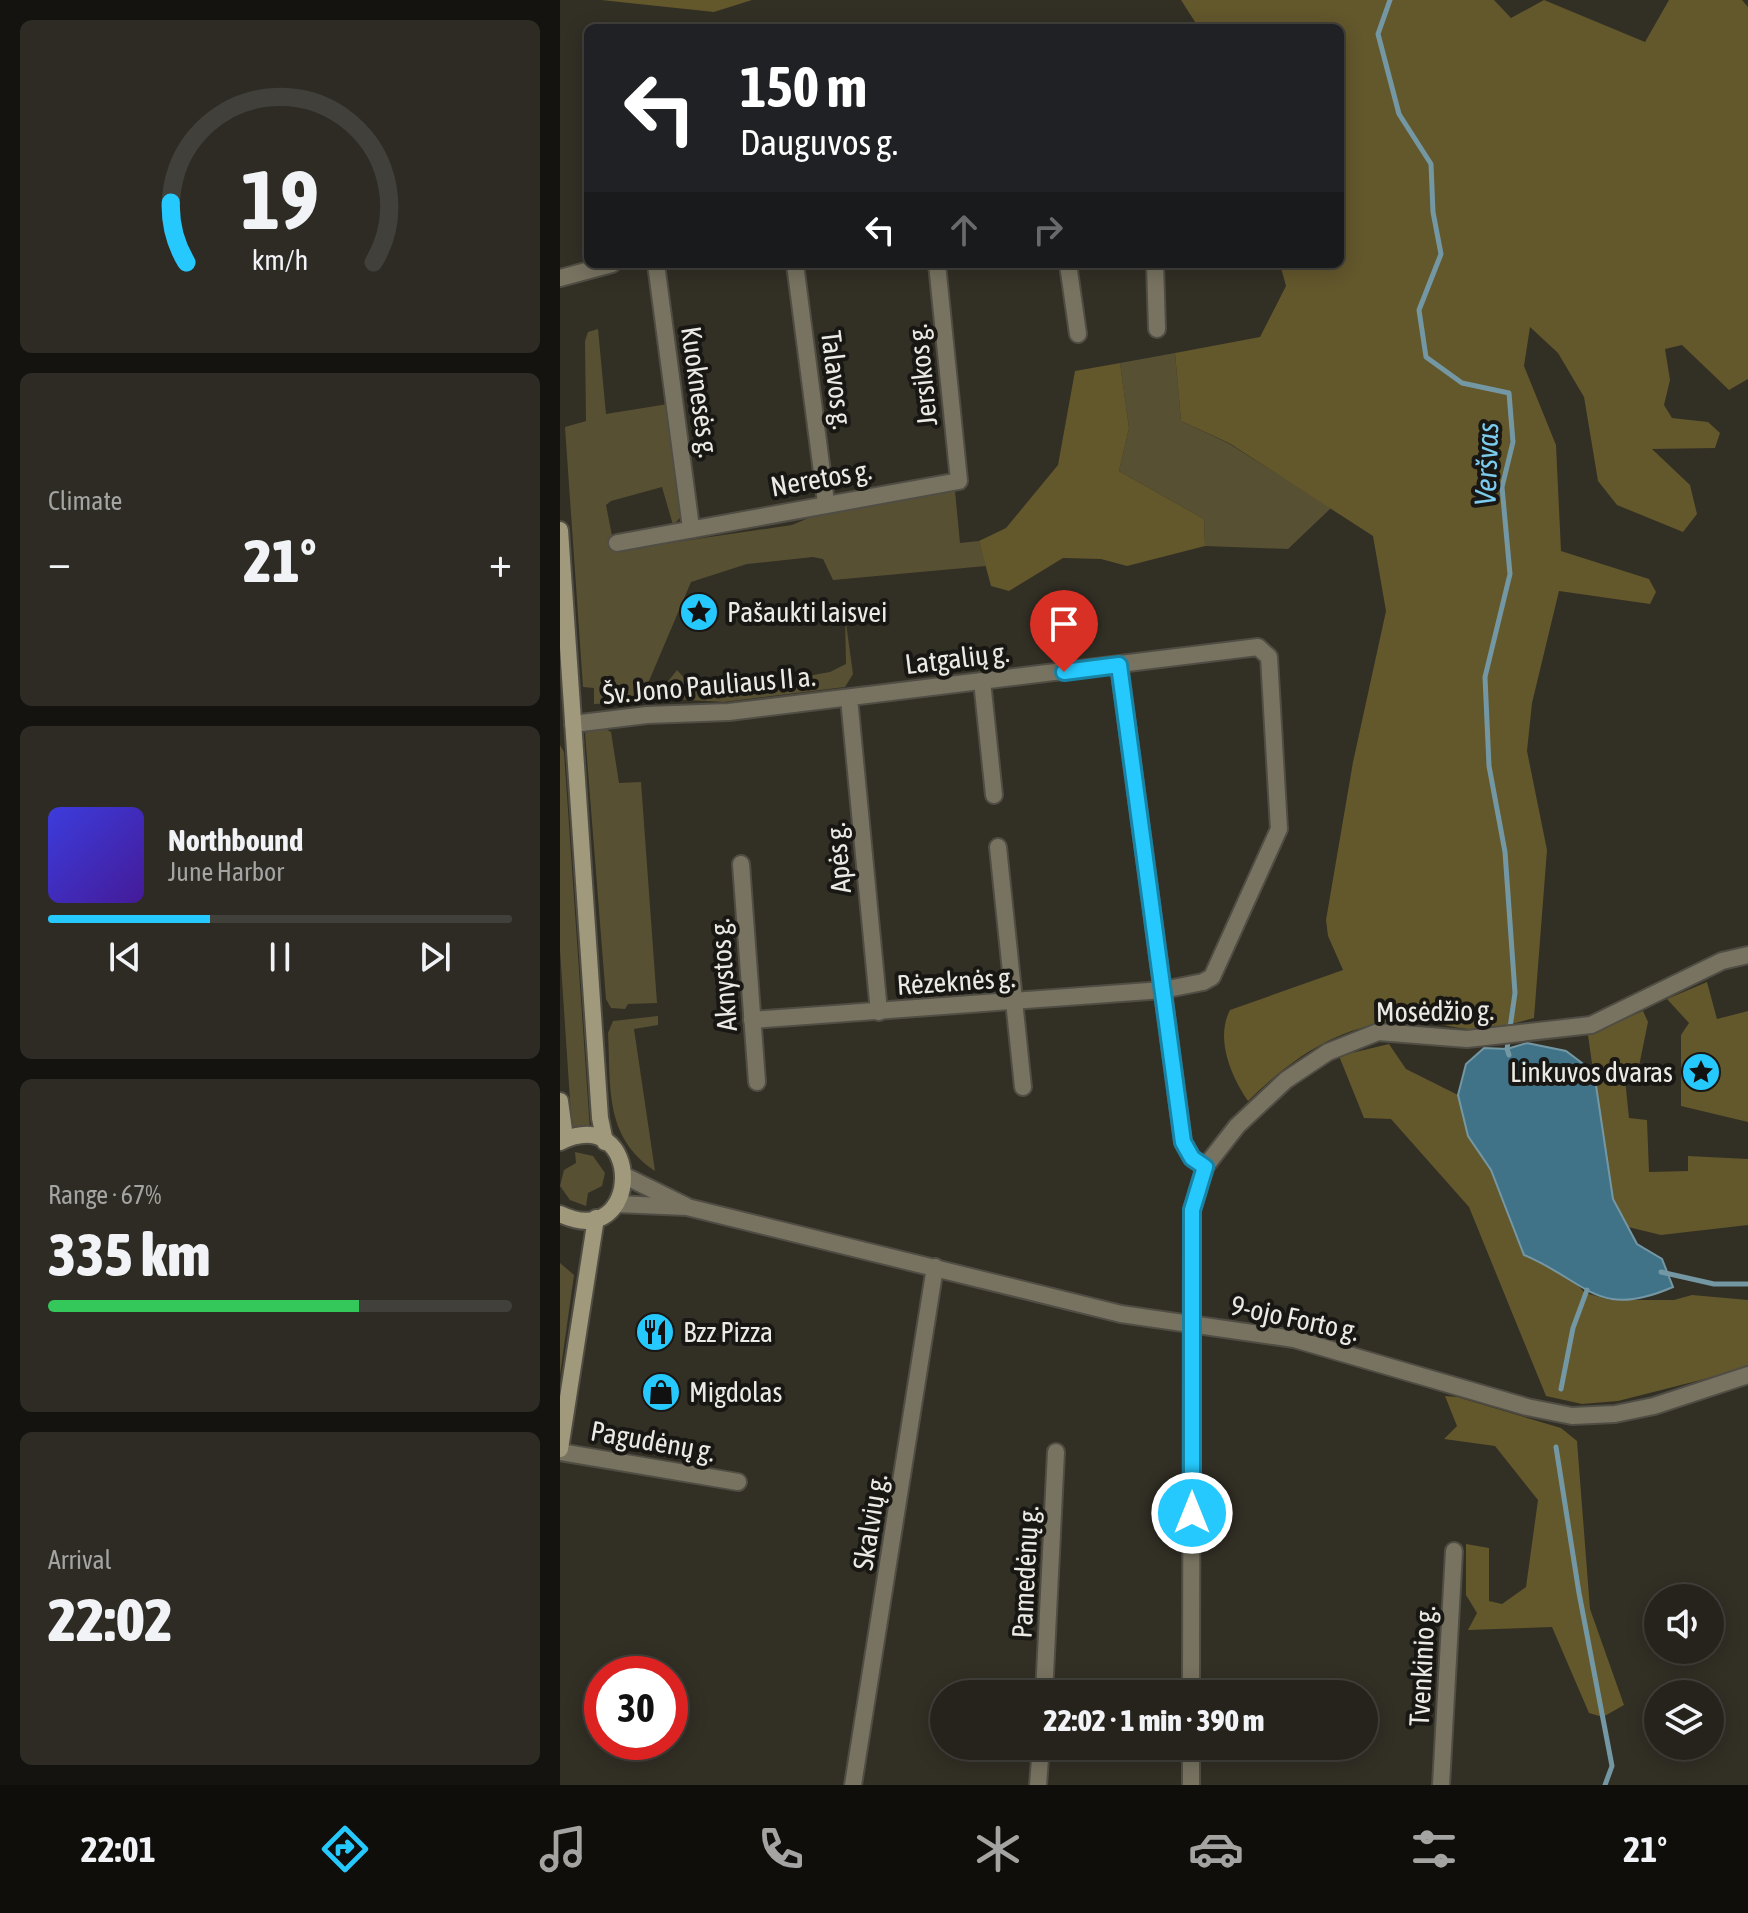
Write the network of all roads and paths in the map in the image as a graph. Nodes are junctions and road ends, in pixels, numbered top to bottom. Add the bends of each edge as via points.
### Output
1 (597, 268) edge
2 (657, 268) edge
3 (796, 268) edge
4 (937, 268) edge
5 (1069, 268) edge
6 (1155, 268) edge
7 (560, 278) edge
8 (1157, 329) dead end
9 (1078, 334) dead end
10 (959, 481) joint
11 (826, 503) junction
12 (691, 528) junction
13 (560, 530) edge
14 (617, 543) dead end
15 (1119, 665) junction
16 (982, 681) junction
17 (849, 698) junction
18 (567, 724) edge
19 (994, 795) dead end
20 (998, 847) dead end
21 (741, 864) dead end
22 (1748, 955) edge
23 (1163, 990) junction
24 (1014, 1002) junction
25 (879, 1012) junction
26 (752, 1020) junction
27 (757, 1082) dead end
28 (1023, 1087) dead end
29 (560, 1101) edge
30 (560, 1141) edge
31 (605, 1142) junction
32 (1205, 1167) junction
33 (625, 1176) junction
34 (616, 1204) junction
35 (687, 1207) junction
36 (560, 1214) edge
37 (596, 1218) junction
38 (935, 1267) junction
39 (1193, 1325) junction
40 (1748, 1375) edge
41 (560, 1450) edge
42 (1056, 1452) dead end
43 (738, 1482) dead end
44 (1454, 1551) dead end
45 (1045, 1680) edge
46 (1191, 1680) edge
47 (1040, 1760) edge
48 (1191, 1760) edge
49 (853, 1785) edge
50 (1038, 1785) edge
51 (1191, 1785) edge
52 (1441, 1785) edge

1 - 7 street
2 - 12 street, Kuoknesės g.
3 - 11 street, Talavos g.
4 - 10 street, Jersikos g.
5 - 9 street
6 - 8 street
10 - 11 street, Neretos g.
11 - 12 street, Neretos g.
12 - 14 street
13 - 18 main road
15 - 16 street, Latgalių g.
15 - 23 street
15 - 23 street, Latgalių g. via 1258,647 1269,657 1279,829 1218,969 1203,982
16 - 17 street, Latgalių g.
16 - 19 street
17 - 18 street, Šv. Jono Pauliaus II a.
17 - 25 street, Apės g.
18 - 31 main road
20 - 24 street
21 - 26 street, Aknystos g.
22 - 32 street, Mosėdžio g. via 1722,961 1591,1025 1467,1039 1378,1032 1328,1052 1286,1080 1237,1126
23 - 24 street, Rėzeknės g.
23 - 32 street via 1183,1142
24 - 25 street, Rėzeknės g.
24 - 28 street
25 - 26 street, Rėzeknės g.
26 - 27 street, Aknystos g.
29 - 30 main road
30 - 31 main road via 587,1135
31 - 33 main road via 621,1160
32 - 39 street, Mosėdžio g. via 1192,1210
33 - 34 main road
33 - 35 street, 9-ojo Forto g.
34 - 35 street, 9-ojo Forto g.
34 - 37 main road
35 - 38 street, 9-ojo Forto g.
36 - 37 main road via 578,1221
37 - 41 main road
38 - 39 street, 9-ojo Forto g. via 1121,1314
38 - 49 street, Skalvių g.
39 - 40 street, 9-ojo Forto g. via 1294,1339 1572,1416 1654,1406
39 - 46 street, Mosėdžio g.
41 - 43 street, Pagudėnų g.
42 - 45 street, Pamedėnų g.
44 - 52 street, Tvenkinio g.
47 - 50 street
48 - 51 street

